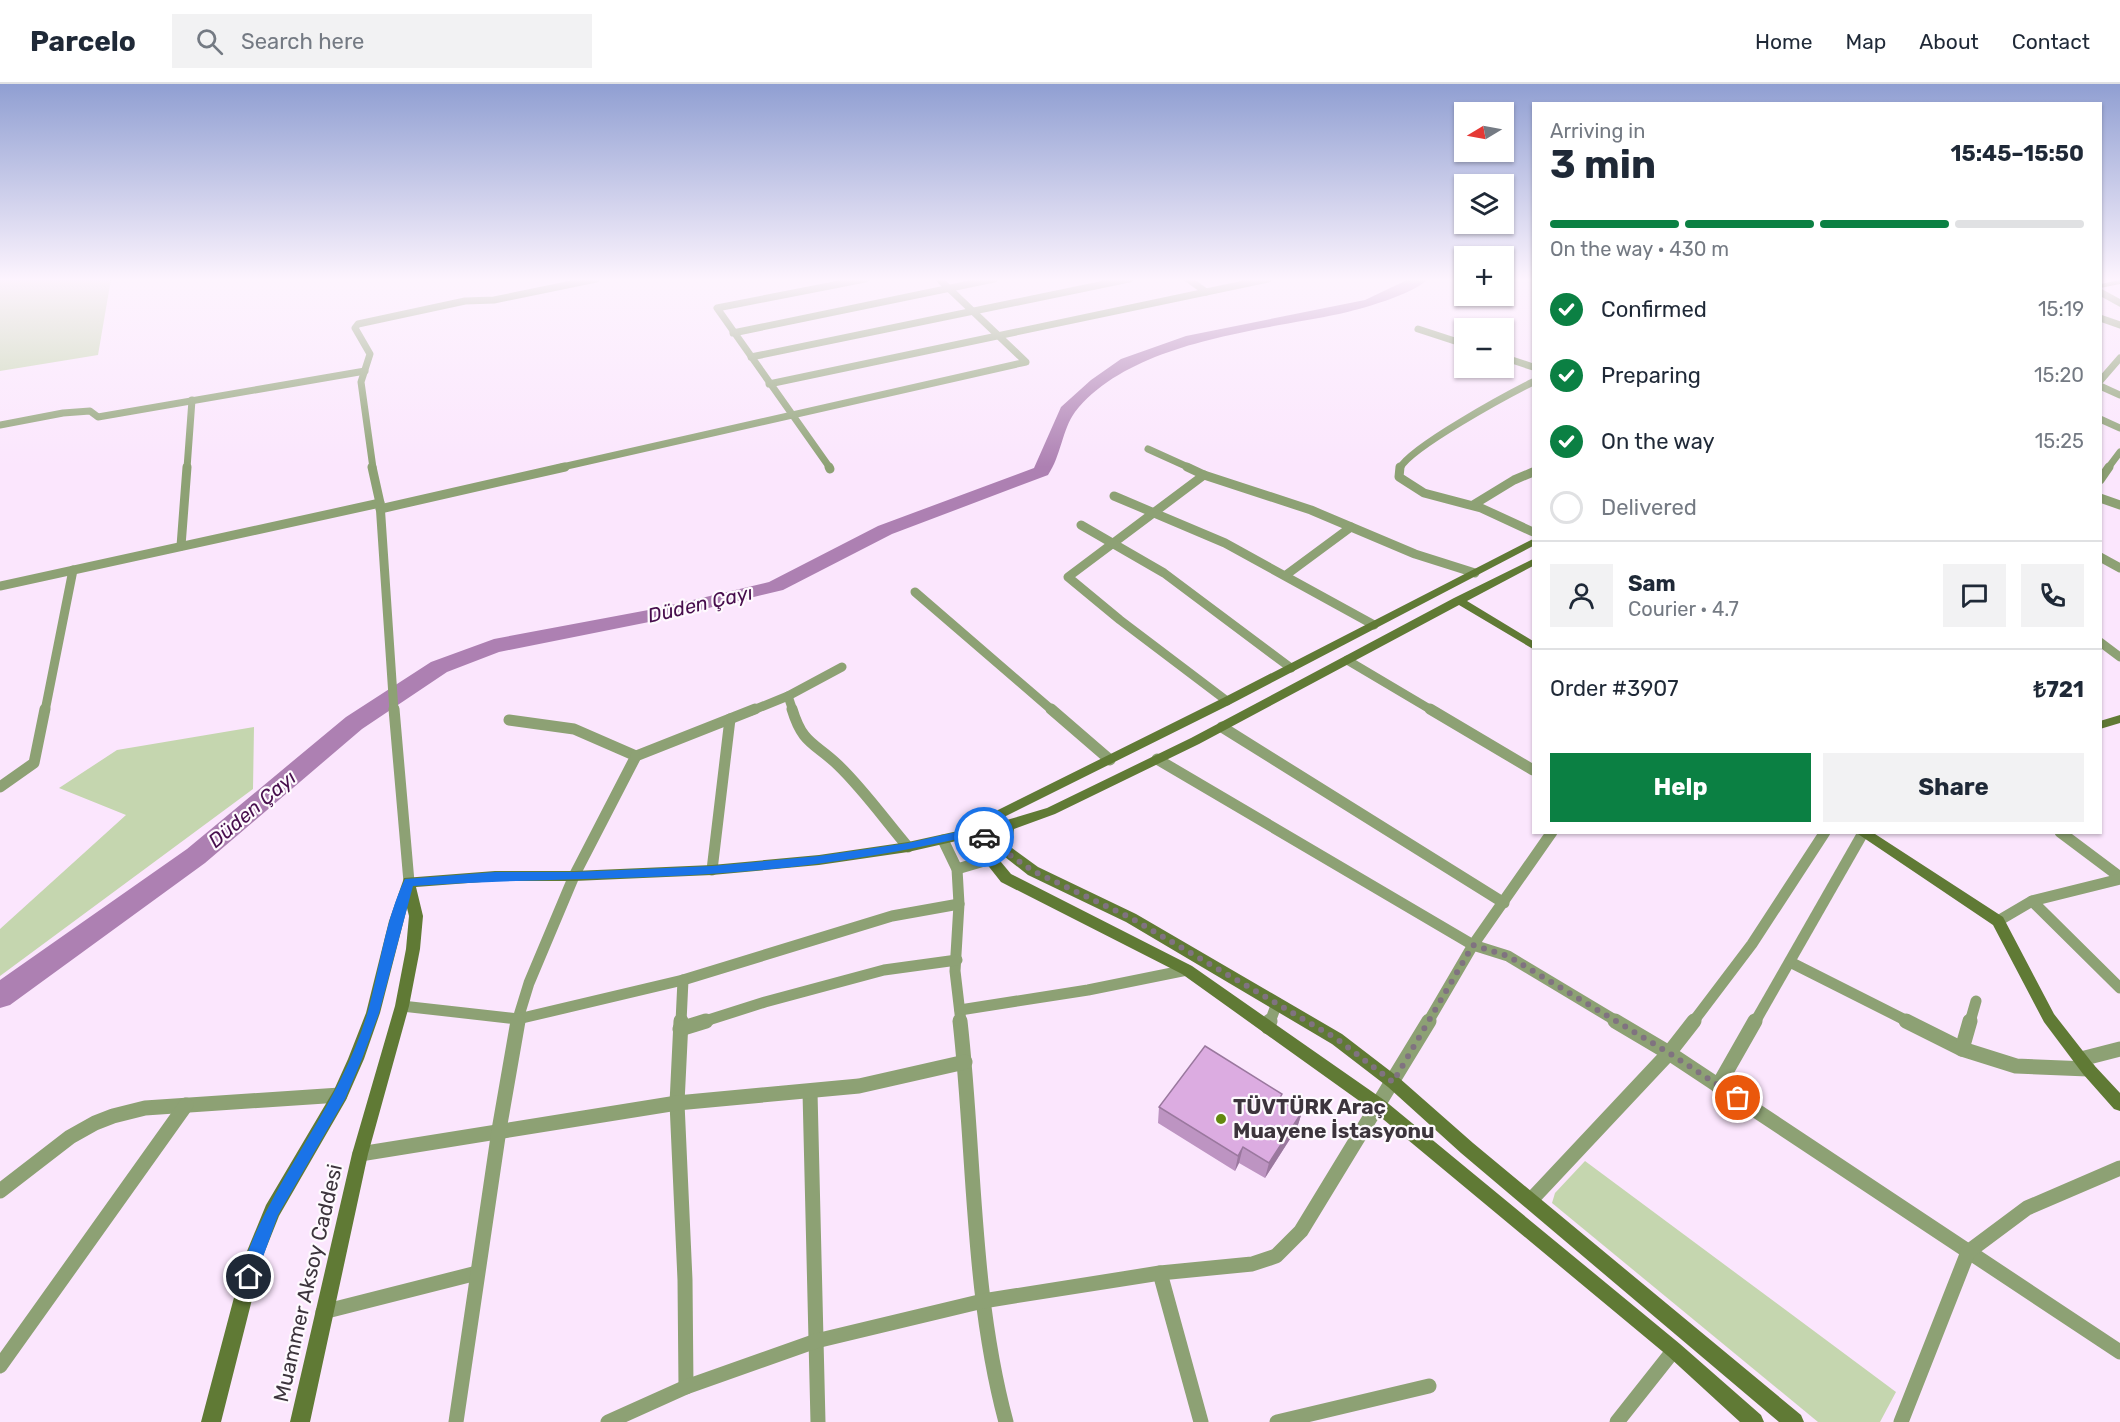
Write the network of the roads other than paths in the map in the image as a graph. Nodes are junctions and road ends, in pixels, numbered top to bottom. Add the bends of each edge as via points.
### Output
1 (363, 341) edge
2 (739, 341) edge
3 (826, 341) edge
4 (972, 341) edge
5 (1004, 341) edge
6 (751, 357) junction
7 (2120, 357) edge
8 (1514, 361) edge
9 (1532, 367) edge
10 (365, 371) junction
11 (2102, 379) edge
12 (1532, 382) edge
13 (769, 384) junction
14 (2102, 387) edge
15 (2120, 395) edge
16 (192, 400) junction
17 (791, 415) junction
18 (2102, 420) edge
19 (0, 425) edge
20 (2120, 428) edge
21 (1148, 449) dead end
22 (2120, 452) edge
23 (830, 469) dead end
24 (1532, 472) edge
25 (1203, 475) junction
26 (2102, 477) edge
27 (1114, 496) dead end
28 (2102, 499) edge
29 (1473, 505) junction
30 (2120, 505) edge
31 (380, 506) junction
32 (1155, 513) junction
33 (1081, 525) dead end
34 (1351, 527) junction
35 (1532, 532) edge
36 (1115, 543) junction
37 (1532, 543) edge
38 (181, 546) junction
39 (2102, 558) edge
40 (1532, 562) edge
41 (2120, 568) edge
42 (73, 570) junction
43 (1475, 573) junction
44 (1286, 575) junction
45 (0, 586) edge
46 (915, 592) dead end
47 (1458, 600) junction
48 (1374, 624) junction
49 (1392, 636) junction
50 (2102, 644) edge
51 (1532, 645) edge
52 (2120, 657) edge
53 (1347, 660) junction
54 (842, 667) dead end
55 (1291, 668) junction
56 (788, 696) junction
57 (1227, 701) junction
58 (730, 719) junction
59 (2120, 719) edge
60 (509, 720) dead end
61 (2102, 724) edge
62 (1222, 727) junction
63 (636, 756) junction
64 (1157, 759) junction
65 (1110, 760) junction
66 (1532, 769) edge
67 (0, 787) edge
68 (1008, 826) junction
69 (981, 831) junction
70 (1551, 834) edge
71 (1824, 834) edge
72 (1861, 834) edge
73 (1864, 834) edge
74 (2063, 834) edge
75 (943, 840) junction
76 (908, 847) junction
77 (998, 854) junction
78 (957, 869) junction
79 (712, 870) junction
80 (574, 876) junction
81 (2120, 878) edge
82 (408, 882) junction
83 (2032, 901) junction
84 (1504, 903) junction
85 (959, 904) junction
86 (1998, 921) junction
87 (1473, 945) junction
88 (957, 960) junction
89 (1790, 962) junction
90 (1187, 970) junction
91 (683, 980) junction
92 (2120, 988) edge
93 (1976, 1001) dead end
94 (1276, 1003) junction
95 (402, 1006) junction
96 (960, 1010) junction
97 (518, 1019) junction
98 (1268, 1026) junction
99 (680, 1029) junction
100 (1962, 1049) junction
101 (2120, 1049) edge
102 (1669, 1053) junction
103 (965, 1062) junction
104 (2085, 1064) junction
105 (1393, 1082) junction
106 (1718, 1086) junction
107 (810, 1092) junction
108 (340, 1095) junction
109 (677, 1103) junction
110 (2120, 1104) edge
111 (186, 1106) junction
112 (1378, 1106) junction
113 (499, 1130) junction
114 (360, 1154) junction
115 (2120, 1168) edge
116 (0, 1191) edge
117 (1531, 1200) junction
118 (1968, 1252) junction
119 (477, 1273) junction
120 (1160, 1273) junction
121 (983, 1301) junction
122 (323, 1312) junction
123 (816, 1341) junction
124 (1674, 1350) junction
125 (2120, 1352) edge
126 (0, 1366) edge
127 (1429, 1386) dead end
128 (686, 1387) junction
129 (211, 1422) edge
130 (300, 1422) edge
131 (456, 1422) edge
132 (608, 1422) edge
133 (818, 1422) edge
134 (1006, 1422) edge
135 (1202, 1422) edge
136 (1277, 1422) edge
137 (1617, 1422) edge
138 (1755, 1422) edge
139 (1794, 1422) edge
140 (1900, 1422) edge

1 - 10 street via 370,354
2 - 6 street
3 - 6 street
4 - 13 street
5 - 17 street via 1026,362
6 - 13 street
7 - 11 street
8 - 9 street
10 - 16 street
10 - 31 street via 361,382
12 - 29 street via 1490,403 1400,466 1399,477 1418,491
13 - 17 street
14 - 15 street
16 - 19 street via 98,417 90,411 63,413
16 - 38 street
17 - 23 street
17 - 31 street
18 - 20 street
21 - 25 street
22 - 26 street
24 - 29 street
25 - 32 street
25 - 34 street
27 - 32 street
28 - 30 street
29 - 35 street
31 - 38 street
31 - 82 street
32 - 36 street
32 - 44 street
33 - 36 street
34 - 43 street via 1415,554
34 - 44 street
36 - 55 street via 1164,573
36 - 57 street via 1068,577
37 - 43 main road
38 - 42 street
39 - 41 street
40 - 47 main road
42 - 45 street
42 - 67 street via 34,763
43 - 48 main road
44 - 48 street
46 - 65 street
47 - 49 main road
47 - 51 main road
48 - 49 main road
48 - 55 main road
49 - 53 main road
50 - 52 street
53 - 62 main road
53 - 66 street
54 - 56 street
55 - 57 main road
56 - 58 street
56 - 76 street via 797,725 808,742 838,765
57 - 65 main road
58 - 63 street
58 - 79 street
59 - 61 main road
60 - 63 street via 574,729
62 - 64 main road
62 - 84 street
63 - 80 street
64 - 68 main road via 1051,811
64 - 87 street
65 - 69 main road via 1002,813
68 - 69 main road
68 - 77 main road
69 - 75 main road
69 - 77 main road
70 - 84 street
71 - 102 street via 1752,944
72 - 89 street
73 - 86 main road
74 - 81 street
75 - 76 main road
75 - 78 street
76 - 79 main road
77 - 78 street
77 - 90 main road via 1006,878
77 - 94 main road via 1131,918
78 - 85 street
79 - 80 main road
80 - 82 main road
80 - 97 street
81 - 83 street
82 - 95 main road, Muammer Aksoy Caddesi via 416,916
82 - 108 main road, Muammer Aksoy Caddesi via 374,1013
83 - 86 street
83 - 92 street
84 - 87 street
85 - 88 street
85 - 91 street via 856,925
86 - 104 main road via 2049,1018
87 - 102 street via 1508,956
87 - 105 street
88 - 96 street
88 - 99 street via 884,970
89 - 100 street
89 - 106 street
90 - 96 street
90 - 98 main road
91 - 97 street
91 - 99 street
93 - 100 street
94 - 98 street
94 - 105 main road via 1337,1039
95 - 97 street
95 - 114 main road, Muammer Aksoy Caddesi
96 - 103 street
97 - 113 street
98 - 112 main road
99 - 109 street
100 - 104 street via 2016,1066
101 - 104 street
102 - 106 street
102 - 117 street
103 - 107 street via 859,1086
103 - 121 street
104 - 110 main road
105 - 112 street
105 - 117 main road
106 - 118 street
107 - 109 street
107 - 123 street
108 - 111 street
108 - 129 main road, Muammer Aksoy Caddesi via 272,1211 254,1256
109 - 113 street
109 - 128 street
111 - 116 street via 145,1108 95,1123 74,1134
111 - 126 street
112 - 120 street via 1301,1231 1276,1256 1251,1264
112 - 124 main road
113 - 114 street
113 - 119 street
114 - 122 main road, Muammer Aksoy Caddesi
115 - 118 street via 2026,1208
117 - 139 main road
118 - 125 street
118 - 140 street
119 - 122 street
119 - 131 street
120 - 121 street
120 - 135 street
121 - 123 street
121 - 134 street via 993,1373
122 - 130 main road, Muammer Aksoy Caddesi
123 - 128 street
123 - 133 street
124 - 137 street
124 - 138 main road
127 - 136 street
128 - 132 street

